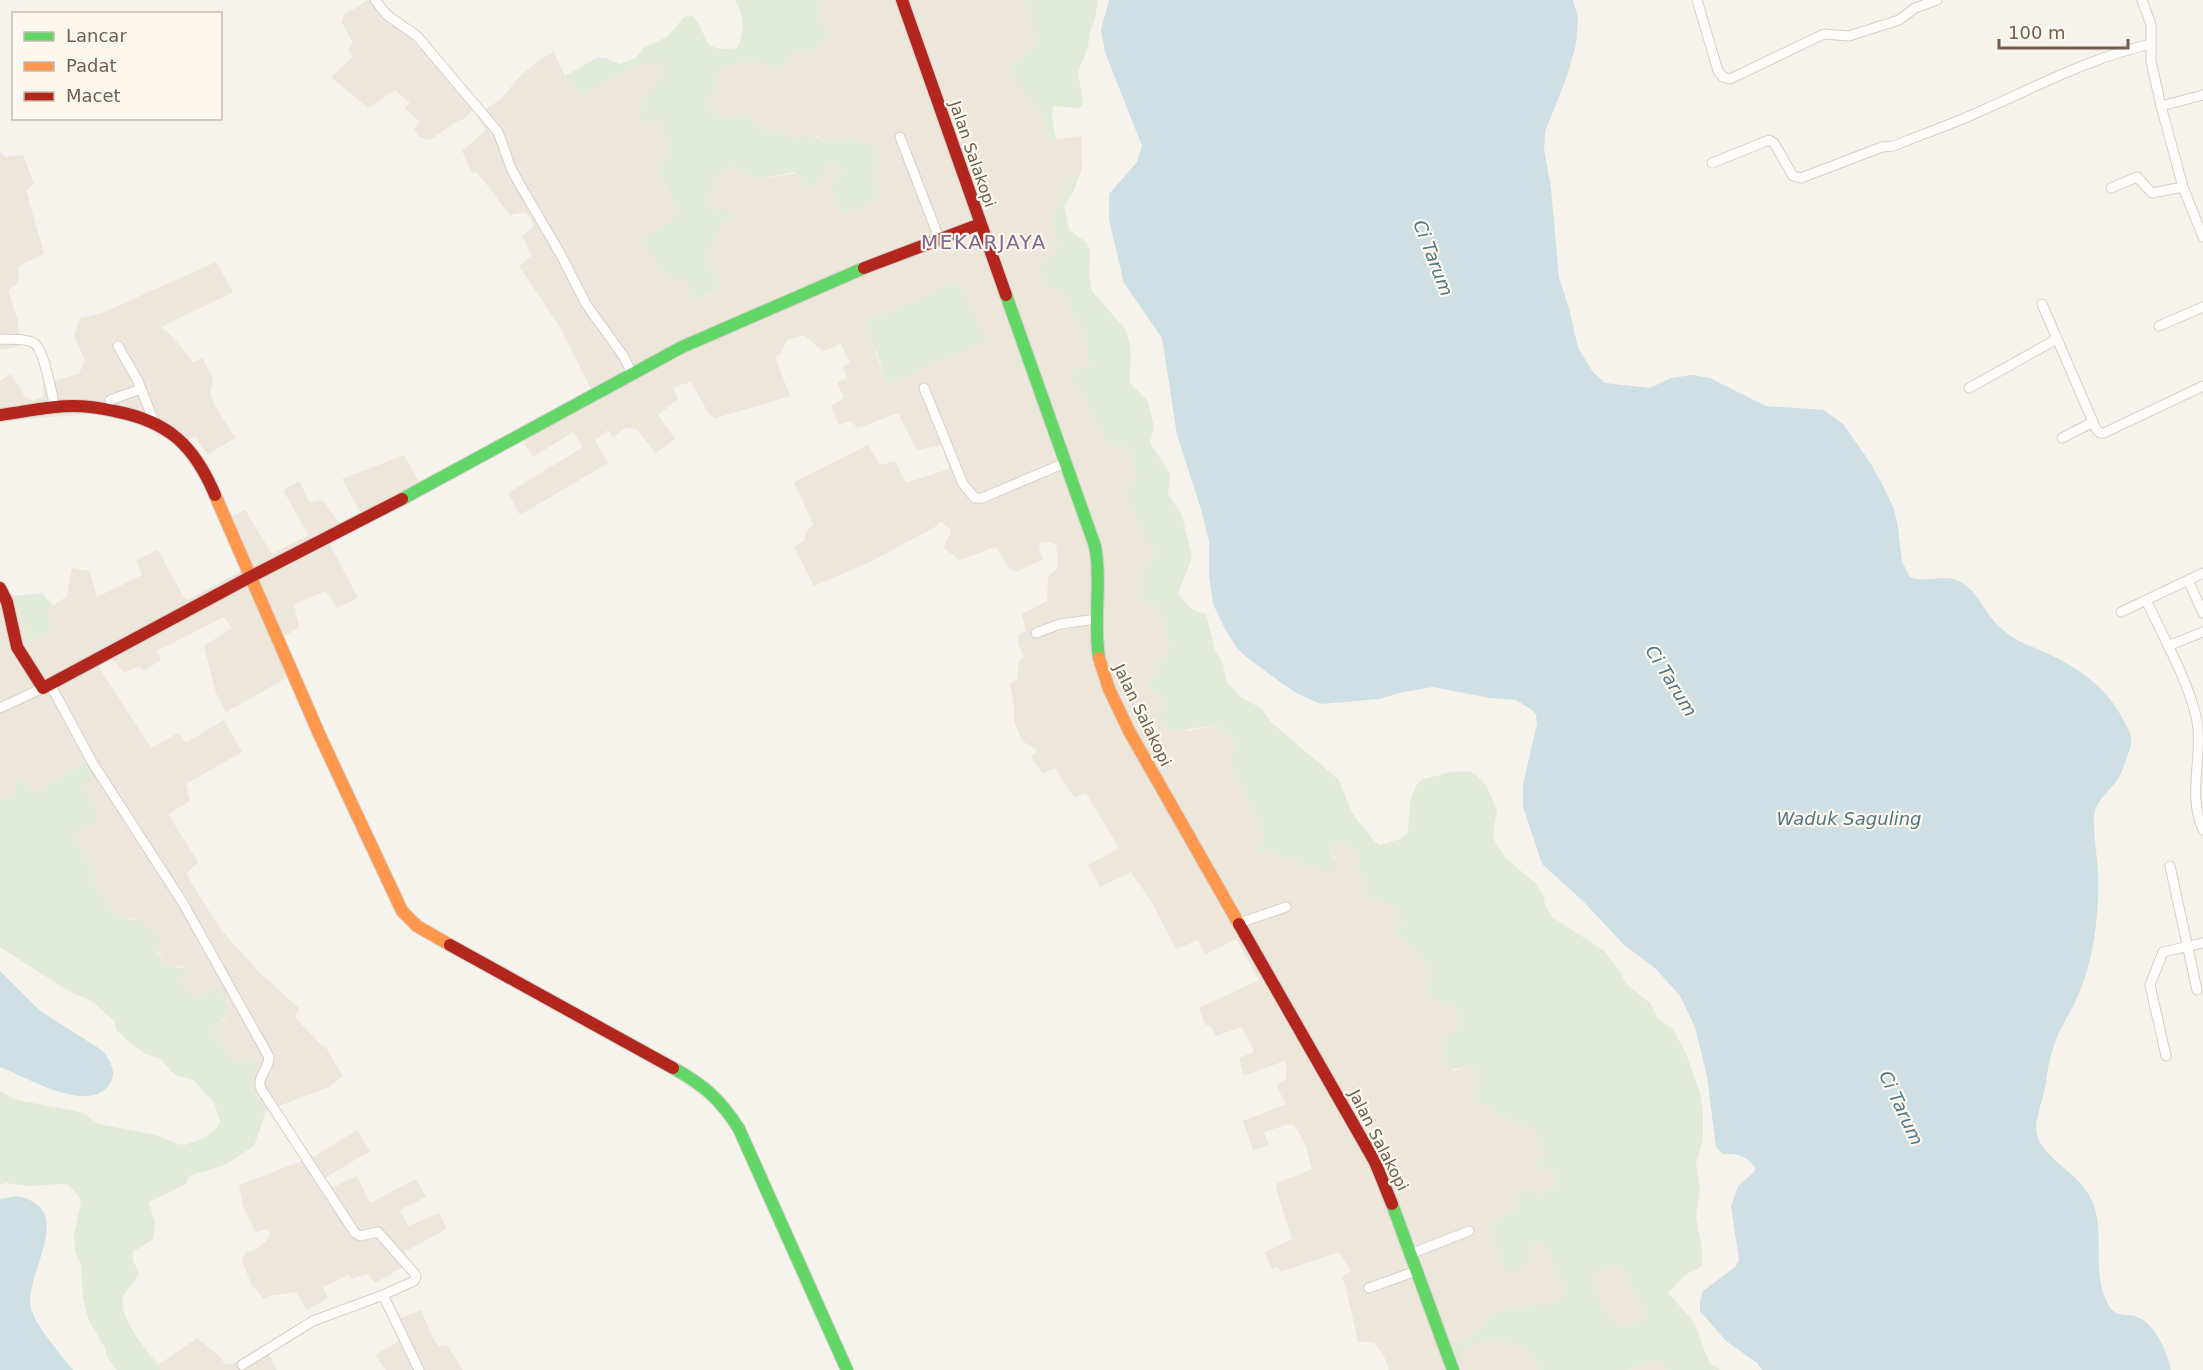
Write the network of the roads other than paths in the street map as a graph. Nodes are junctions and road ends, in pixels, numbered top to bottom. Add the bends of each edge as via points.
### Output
1 (375, 0) edge
2 (902, 0) edge
3 (1697, 0) edge
4 (1936, 0) edge
5 (2142, 0) edge
6 (2151, 44) junction
7 (2203, 95) edge
8 (2161, 106) junction
9 (900, 137) dead end
10 (1712, 163) dead end
11 (2183, 187) junction
12 (2111, 188) dead end
13 (980, 224) junction
14 (2202, 230) edge
15 (939, 238) junction
16 (2042, 304) dead end
17 (2203, 307) edge
18 (2159, 327) dead end
19 (0, 339) edge
20 (2057, 339) junction
21 (118, 346) dead end
22 (632, 374) junction
23 (2203, 386) edge
24 (141, 388) junction
25 (924, 388) dead end
26 (1969, 388) dead end
27 (110, 400) dead end
28 (55, 408) junction
29 (0, 415) edge
30 (154, 422) junction
31 (2093, 422) junction
32 (2061, 438) dead end
33 (1065, 463) junction
34 (2203, 573) edge
35 (250, 577) junction
36 (2188, 580) junction
37 (0, 588) edge
38 (2146, 600) junction
39 (2121, 612) dead end
40 (2203, 613) edge
41 (1097, 619) junction
42 (2203, 632) edge
43 (1036, 633) dead end
44 (2168, 646) junction
45 (47, 686) junction
46 (0, 708) edge
47 (2203, 830) edge
48 (2170, 866) dead end
49 (1286, 907) dead end
50 (1239, 923) junction
51 (2203, 943) edge
52 (2187, 946) junction
53 (2196, 990) dead end
54 (2166, 1056) dead end
55 (1468, 1231) dead end
56 (1410, 1254) junction
57 (1416, 1271) junction
58 (1370, 1288) dead end
59 (383, 1294) junction
60 (242, 1365) dead end
61 (419, 1370) edge
62 (847, 1370) edge
63 (1453, 1370) edge

1 - 22 street via 390,17 417,36 498,132 507,160 586,304
2 - 13 street, Jalan Salakopi
3 - 4 street via 1718,71 1732,79 1824,34 1849,36 1899,20
5 - 6 street via 2151,25
6 - 8 street
6 - 10 street via 2130,48 1927,133 1801,178 1793,176 1769,140
7 - 8 street
8 - 11 street
9 - 15 street
11 - 12 street via 2152,193 2137,177
11 - 14 street
13 - 15 street
13 - 33 street, Jalan Salakopi
15 - 22 street via 715,331
16 - 20 street
17 - 18 street
19 - 28 street via 37,345
20 - 26 street
20 - 31 street
21 - 24 street
22 - 35 street
23 - 31 street via 2104,433 2097,431
24 - 27 street
24 - 30 street
25 - 33 street via 963,484 975,498
28 - 29 street
28 - 30 street via 91,406 135,414
30 - 35 street via 186,444 201,464
31 - 32 street
33 - 41 street, Jalan Salakopi via 1096,552
34 - 36 street
35 - 45 street
35 - 62 street via 402,911 417,926 463,953 709,1091 743,1137
36 - 38 street
36 - 40 street
37 - 45 street via 17,647
38 - 39 street
38 - 44 street
41 - 43 street via 1060,624
41 - 50 street, Jalan Salakopi via 1097,651 1105,682
42 - 44 street
44 - 47 street via 2198,726 2195,806
45 - 46 street
45 - 59 street via 191,916 269,1057 259,1079 261,1089 355,1233 362,1236 378,1232 415,1274 414,1281
48 - 52 street
49 - 50 street
50 - 56 street, Jalan Salakopi via 1375,1162
51 - 52 street
52 - 53 street
52 - 54 street via 2163,952 2150,984
55 - 56 street
56 - 57 street, Jalan Salakopi
57 - 58 street
57 - 63 street, Jalan Salakopi
59 - 60 street via 312,1321
59 - 61 street

